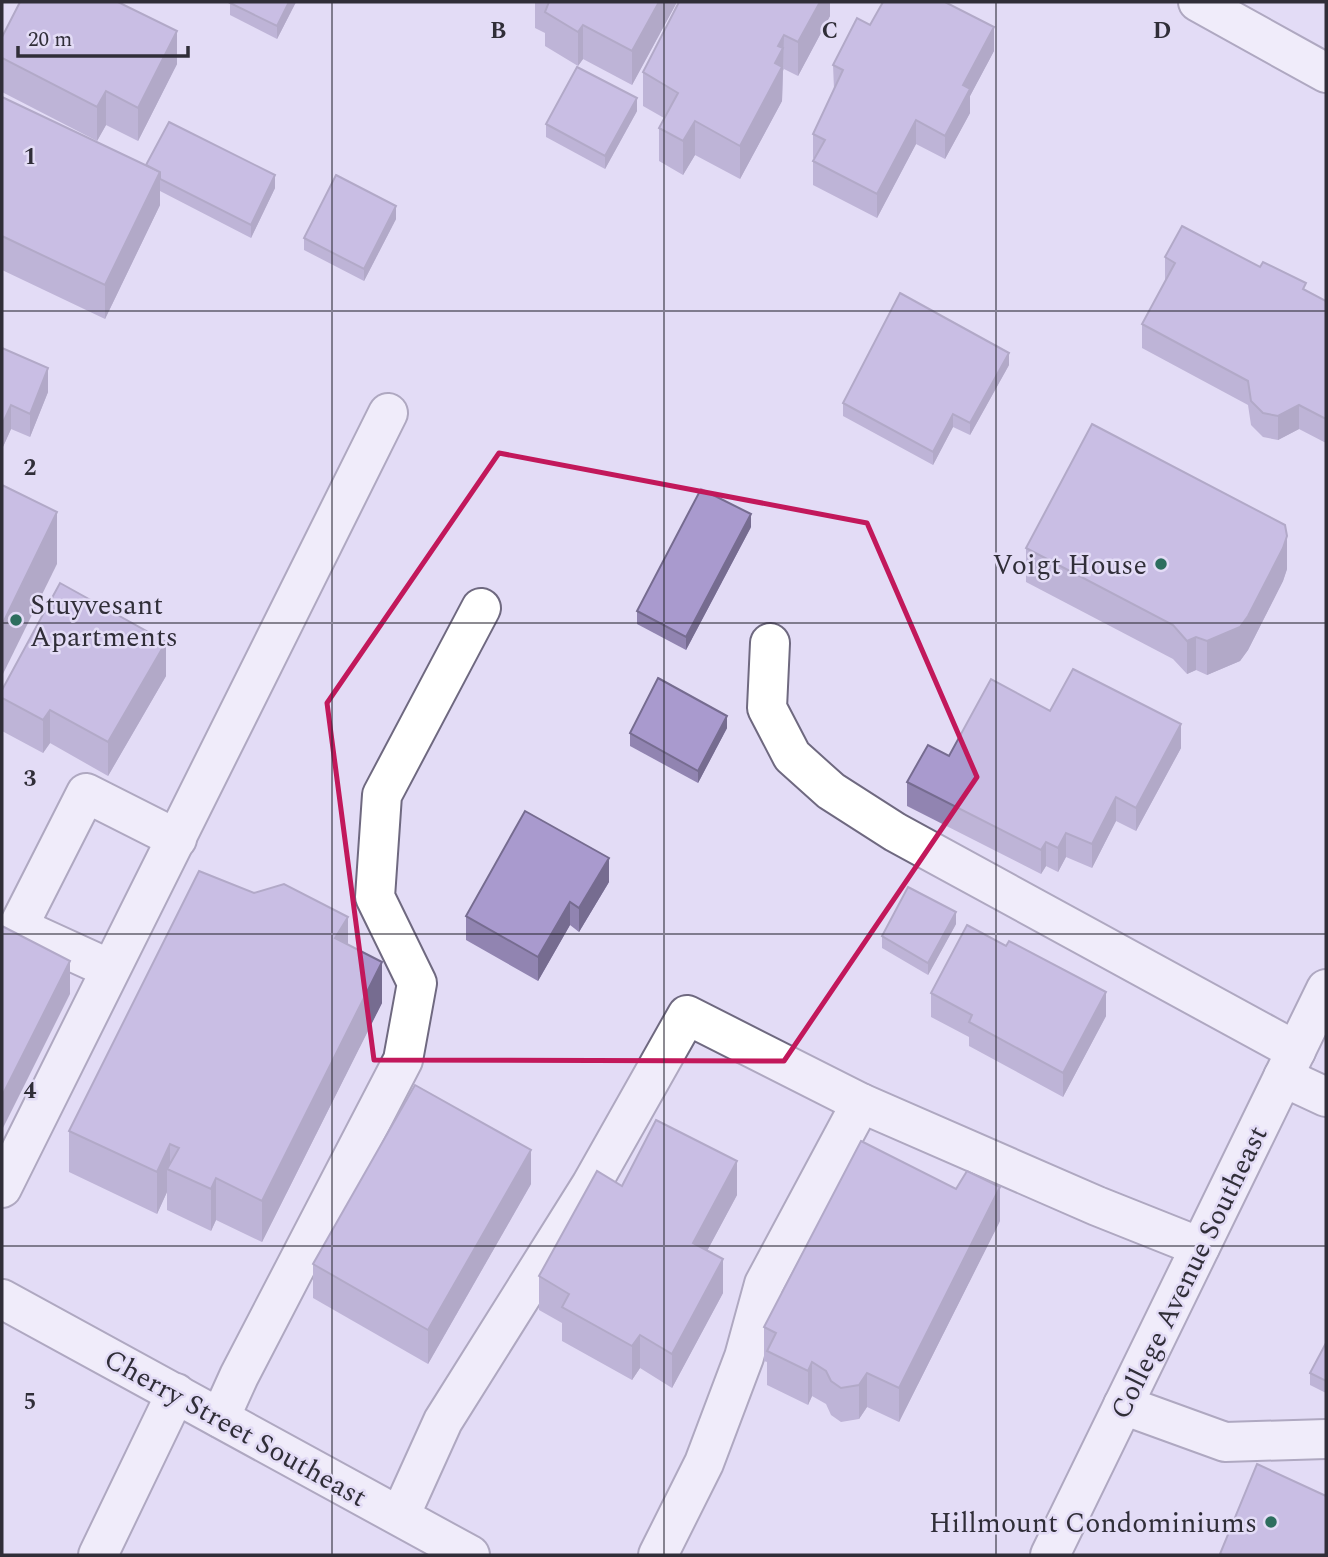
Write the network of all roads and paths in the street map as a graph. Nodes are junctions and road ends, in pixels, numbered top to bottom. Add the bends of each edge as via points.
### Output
1 (1198, 2) edge
2 (1326, 73) edge
3 (388, 413) dead end
4 (481, 608) dead end
5 (770, 643) dead end
6 (177, 839) junction
7 (110, 969) junction
8 (1326, 989) edge
9 (1290, 1064) junction
10 (1326, 1097) edge
11 (861, 1103) junction
12 (2, 1188) edge
13 (1200, 1247) junction
14 (2, 1299) edge
15 (176, 1394) junction
16 (1124, 1405) junction
17 (220, 1418) junction
18 (1326, 1439) edge
19 (400, 1516) junction
20 (98, 1555) edge
21 (470, 1555) edge
22 (658, 1555) edge
23 (1050, 1555) edge

1 - 2 street
3 - 6 street
4 - 17 street via 382,795 375,897 417,983 404,1060
5 - 9 street via 767,708 792,756 831,791
6 - 7 street
6 - 7 street via 86,793 18,927
7 - 12 street
8 - 9 street, College Avenue Southeast
9 - 10 street
9 - 13 street, College Avenue Southeast
11 - 13 street
11 - 19 street via 687,1015 591,1185 443,1421
11 - 22 street via 764,1284 744,1357 704,1463
13 - 16 street, College Avenue Southeast
14 - 15 street, Cherry Street Southeast
15 - 17 street, Cherry Street Southeast
15 - 20 street
16 - 18 street via 1225,1442
16 - 23 street, College Avenue Southeast
17 - 19 street, Cherry Street Southeast
19 - 21 street, Cherry Street Southeast

